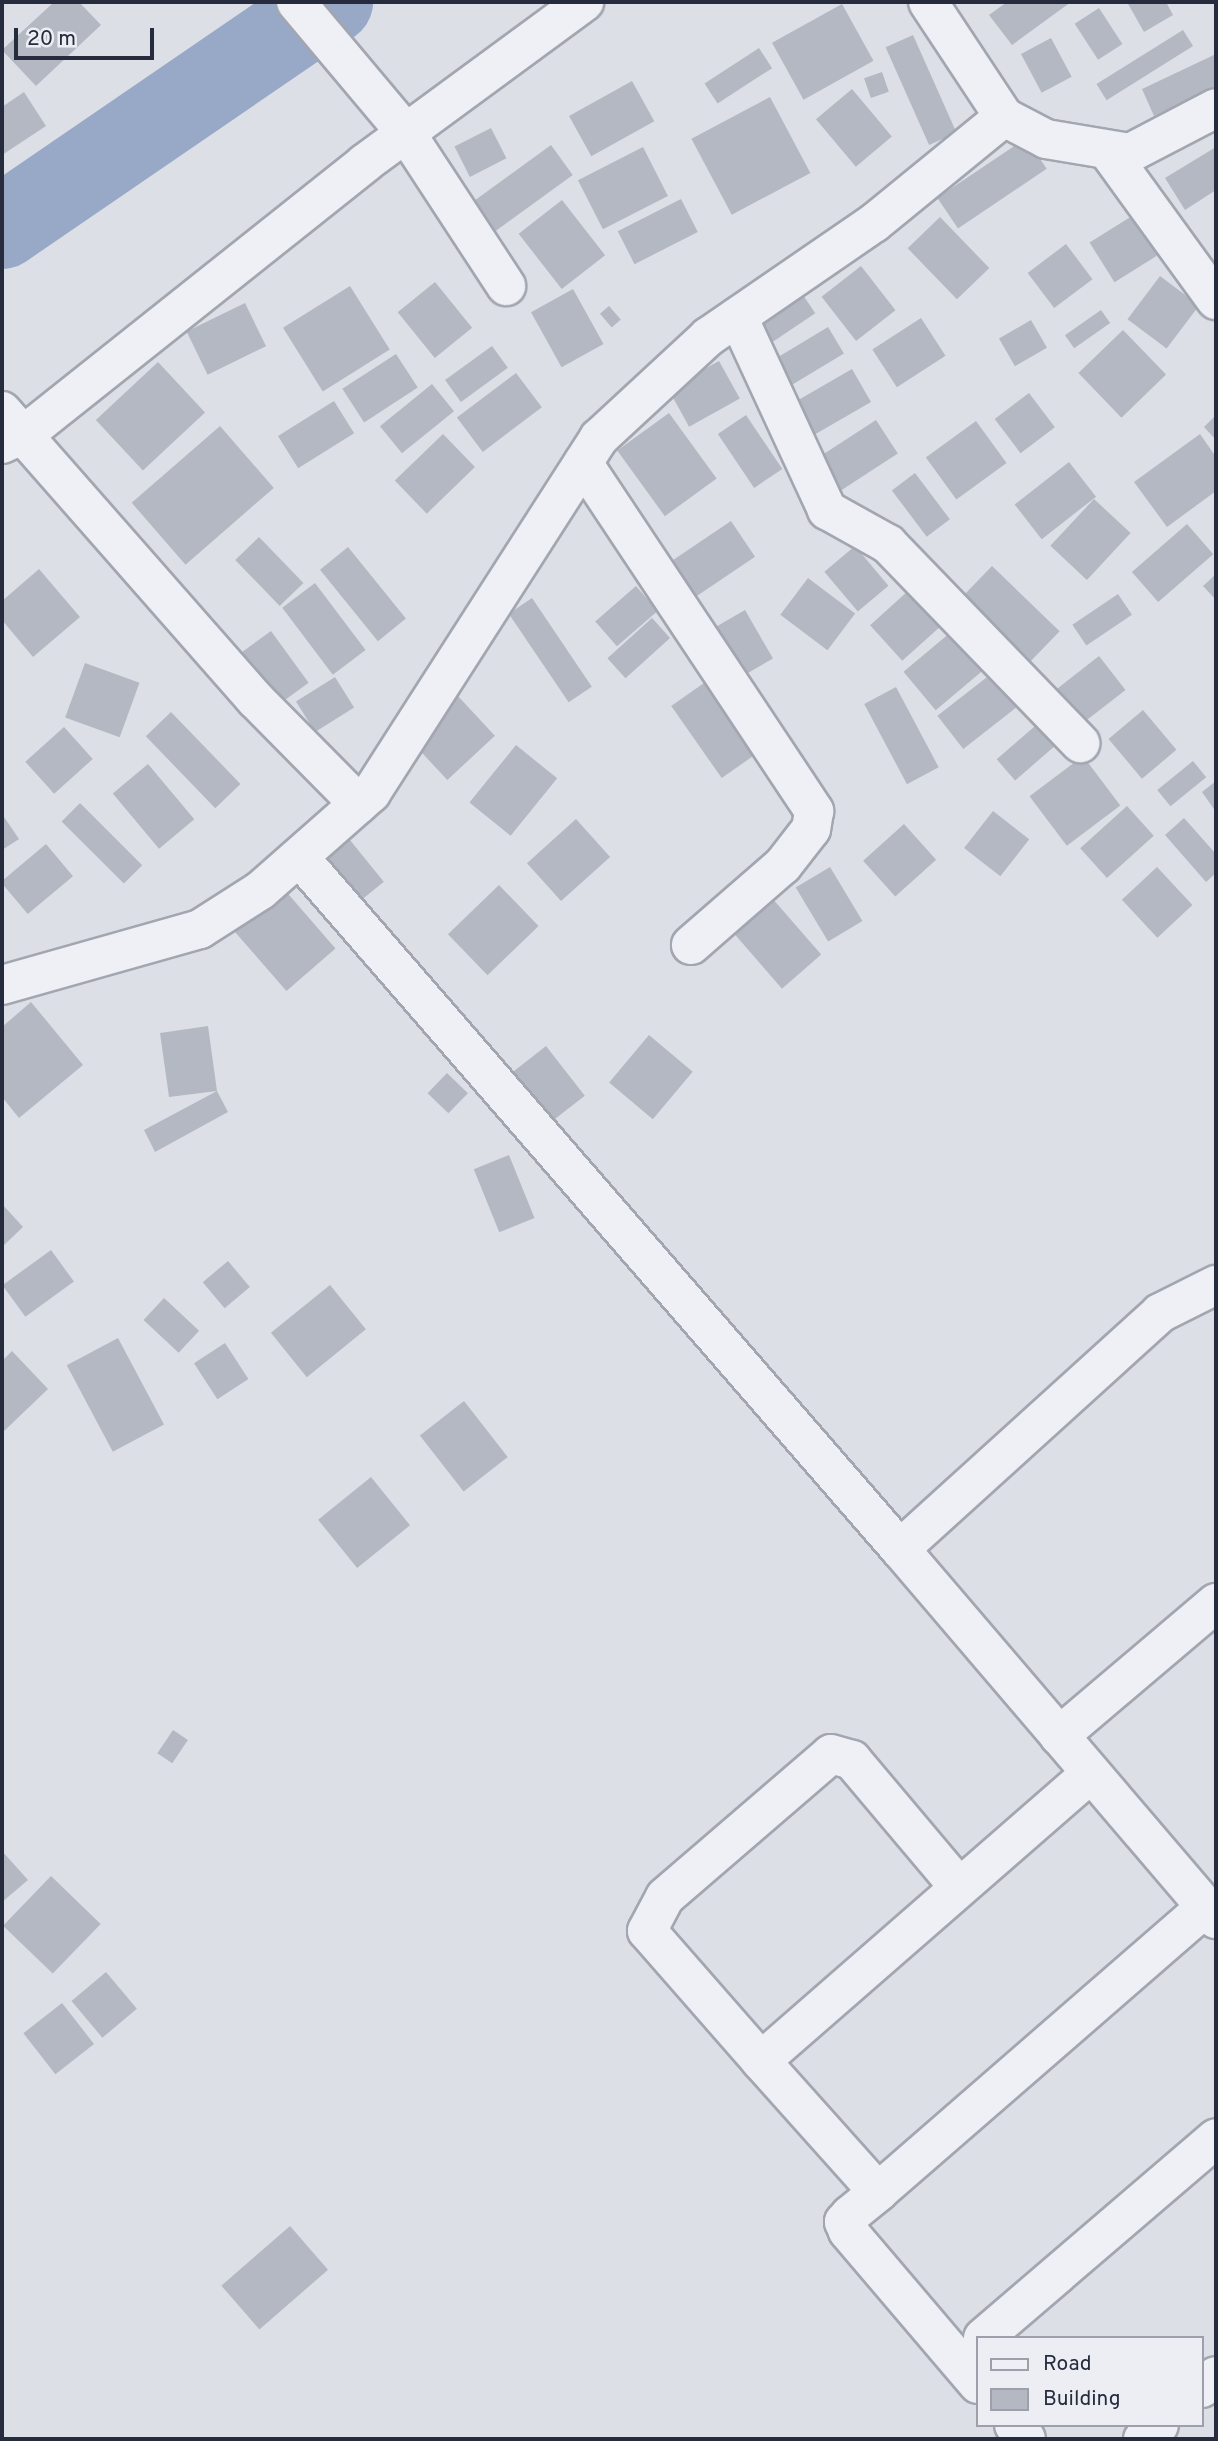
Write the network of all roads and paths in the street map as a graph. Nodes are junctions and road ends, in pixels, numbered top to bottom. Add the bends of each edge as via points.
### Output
1 (296, 2) edge
2 (584, 2) edge
3 (928, 2) edge
4 (1216, 108) edge
5 (1004, 117) junction
6 (407, 133) junction
7 (1108, 151) junction
8 (506, 286) dead end
9 (1216, 300) edge
10 (738, 317) junction
11 (10, 430) edge
12 (583, 463) junction
13 (1080, 743) dead end
14 (359, 804) junction
15 (299, 857) junction
16 (691, 945) dead end
17 (2, 985) edge
18 (1216, 1285) edge
19 (900, 1549) junction
20 (1216, 1603) edge
21 (1059, 1735) junction
22 (1091, 1773) junction
23 (958, 1886) junction
24 (1211, 1913) edge
25 (761, 2061) junction
26 (1216, 2138) edge
27 (878, 2192) junction
28 (996, 2336) edge
29 (974, 2356) edge
30 (1157, 2427) edge
31 (1143, 2439) edge

1 - 6 street
2 - 6 street
3 - 5 street
4 - 7 street via 1150,148
5 - 7 street via 1046,139
5 - 10 street via 874,223
6 - 8 street
6 - 11 street
7 - 9 street
10 - 12 street via 599,438
10 - 13 street via 827,510 888,544
11 - 14 street via 256,701
12 - 14 street via 519,555 437,696
12 - 16 street via 814,811 811,829 783,865
14 - 15 street
15 - 17 street via 200,929
15 - 19 street
18 - 19 street via 1160,1313
19 - 21 street
20 - 21 street
21 - 22 street
22 - 23 street
22 - 24 street
23 - 25 street
23 - 25 street via 852,1760 831,1754 665,1896 647,1931
24 - 27 street
25 - 27 street
26 - 28 street
27 - 29 street via 844,2222
30 - 31 street

